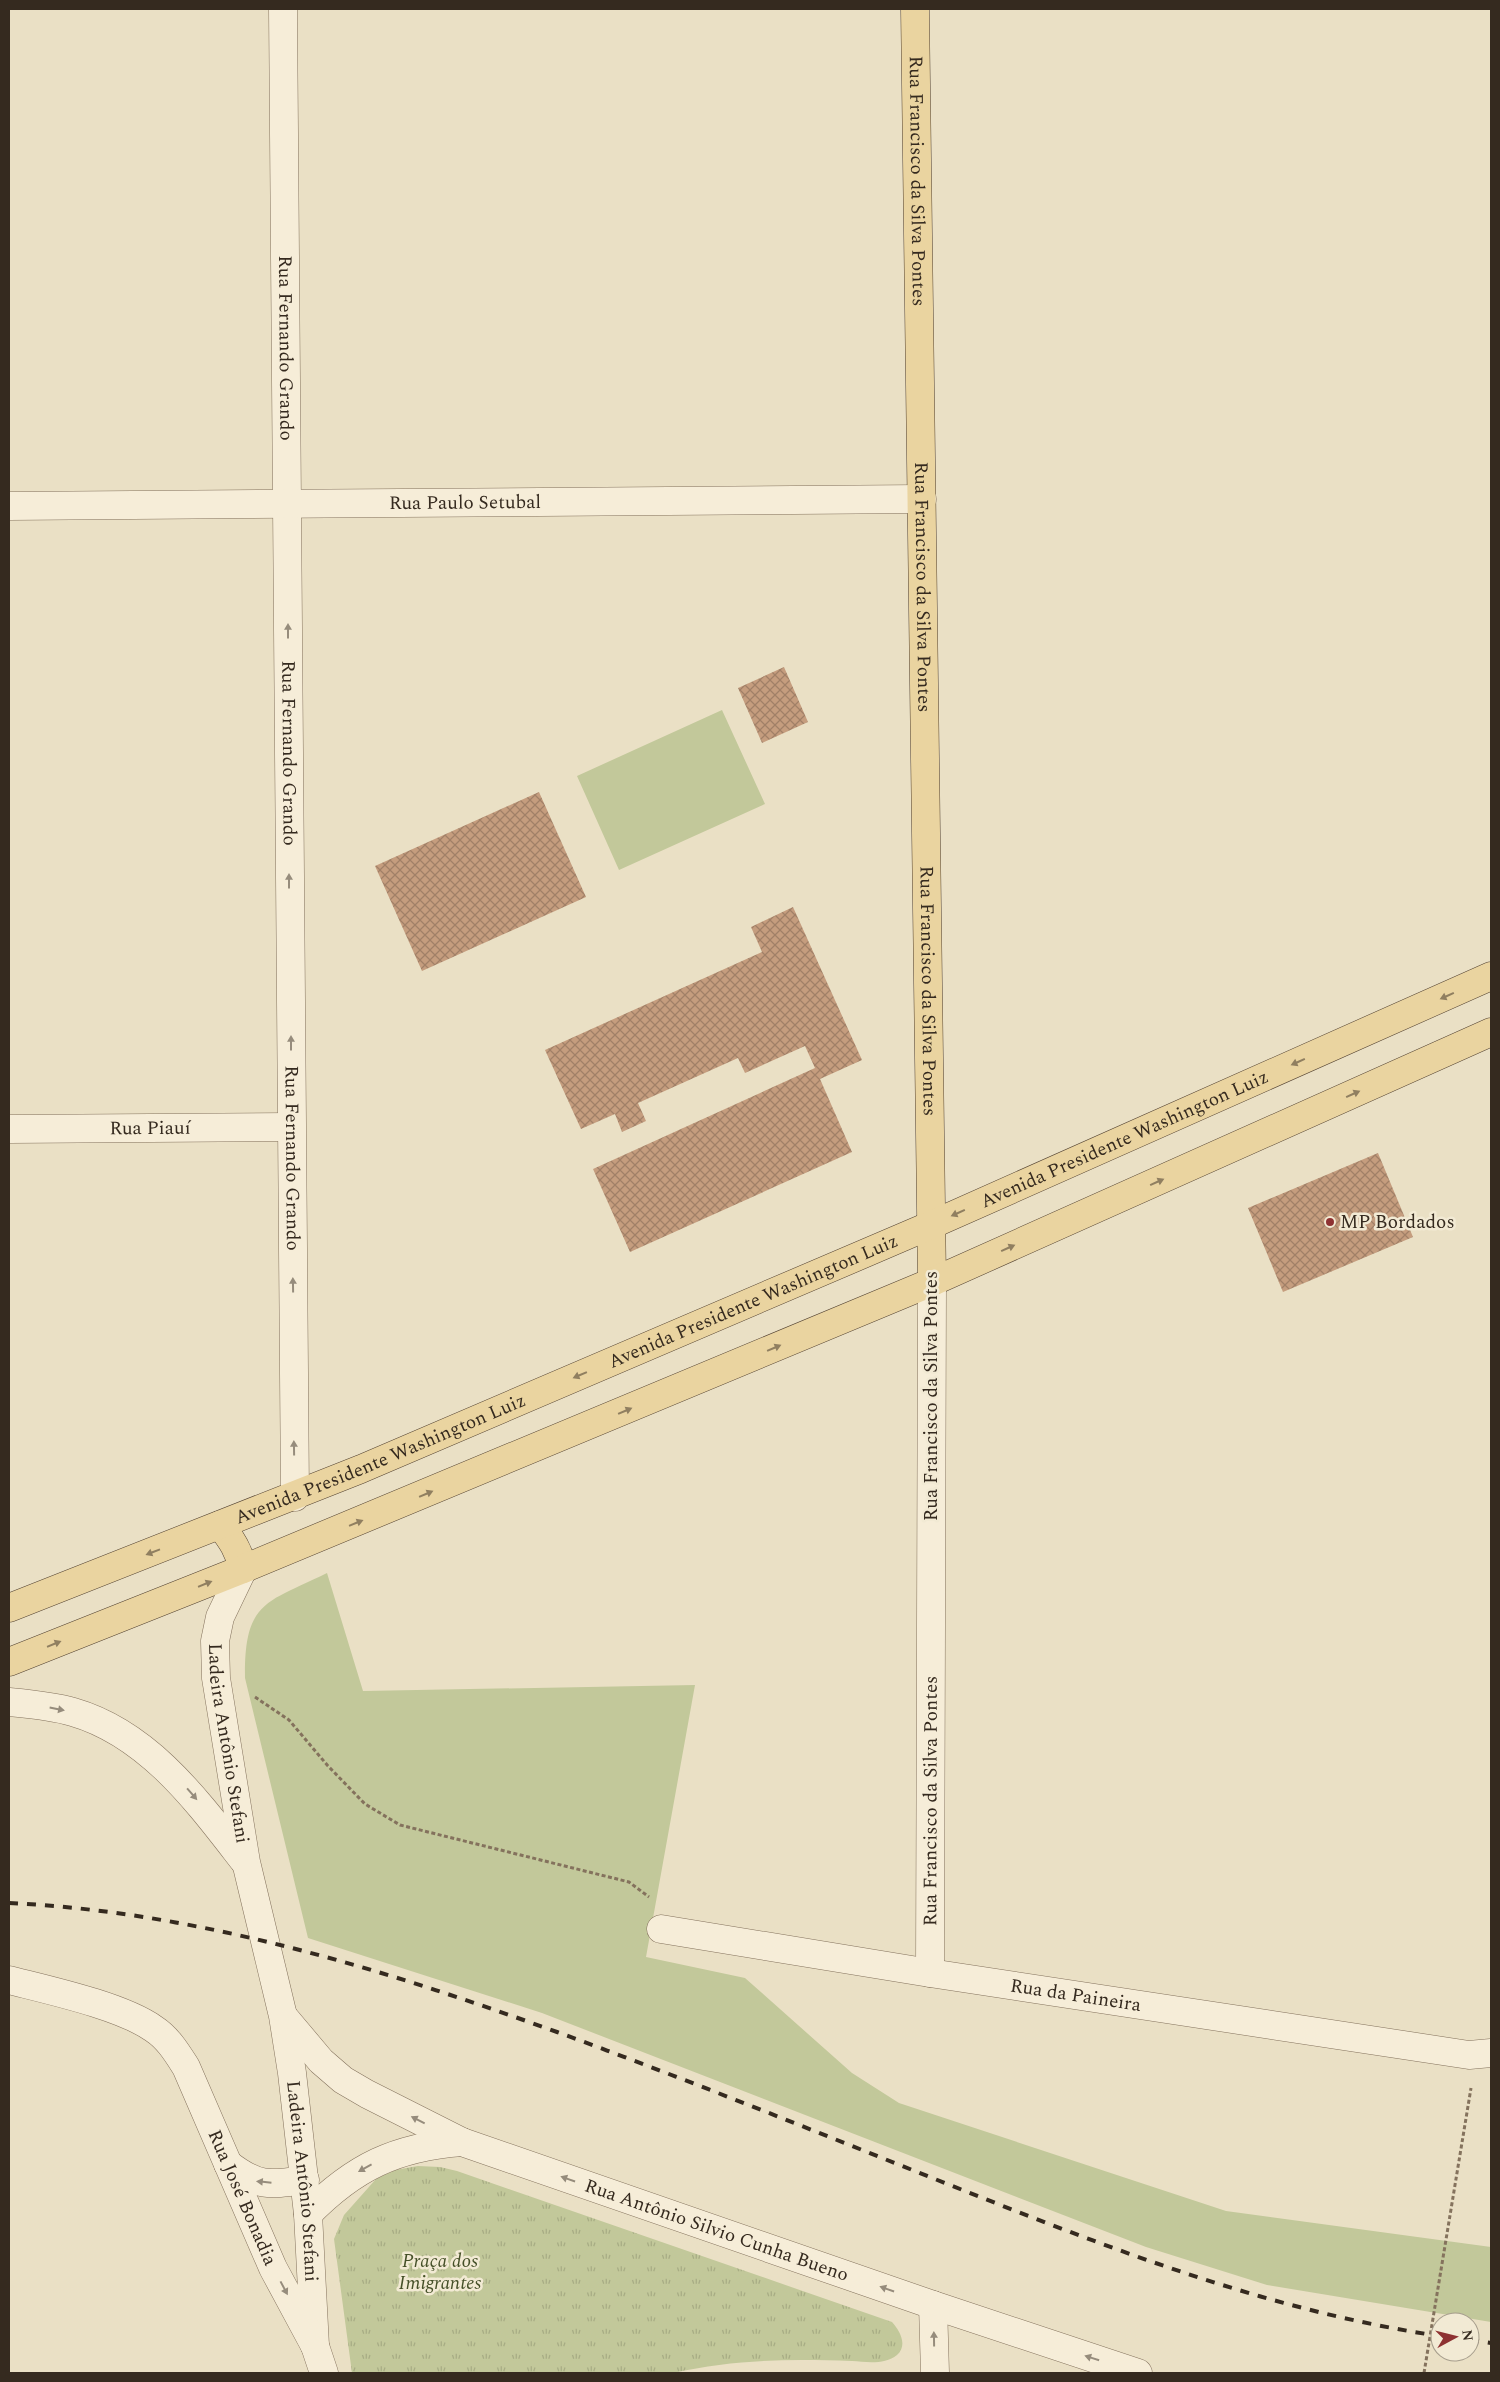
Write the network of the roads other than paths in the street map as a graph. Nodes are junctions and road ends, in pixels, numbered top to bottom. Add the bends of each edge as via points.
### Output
1 (283, 9) edge
2 (916, 9) edge
3 (922, 499) junction
4 (287, 504) junction
5 (9, 506) edge
6 (1491, 976) edge
7 (1491, 1032) edge
8 (291, 1127) junction
9 (9, 1129) edge
10 (931, 1225) junction
11 (932, 1282) junction
12 (295, 1496) junction
13 (220, 1525) junction
14 (243, 1569) junction
15 (9, 1608) edge
16 (9, 1662) edge
17 (9, 1702) edge
18 (246, 1862) junction
19 (661, 1929) road end
20 (930, 1974) junction
21 (9, 1980) edge
22 (283, 2016) junction
23 (1480, 2054) edge
24 (462, 2142) junction
25 (228, 2164) junction
26 (304, 2180) junction
27 (308, 2214) junction
28 (934, 2305) junction
29 (315, 2346) junction
30 (324, 2373) edge
31 (935, 2373) edge
32 (1138, 2373) edge

1 - 4 street, Rua Fernando Grando
2 - 3 main road, Rua Francisco da Silva Pontes
3 - 4 street, Rua Paulo Setubal
3 - 10 main road, Rua Francisco da Silva Pontes
4 - 5 street, Rua Paulo Setubal
8 -> 4 street, Rua Fernando Grando
6 -> 10 main road, Avenida Presidente Washington Luiz
11 -> 7 main road
8 - 9 street, Rua Piauí
12 -> 8 street, Rua Fernando Grando
10 - 11 main road, Rua Francisco da Silva Pontes
10 -> 12 main road, Avenida Presidente Washington Luiz
14 -> 11 main road
11 - 20 street, Rua Francisco da Silva Pontes
12 - 13 main road, Avenida Presidente Washington Luiz
13 - 14 main road via 234,1542
13 -> 15 main road, Avenida Presidente Washington Luiz
16 -> 14 main road
14 - 18 street, Ladeira Antônio Stefani via 220,1617 215,1641 216,1678
17 -> 18 street, Ladeira Antônio Stefani via 74,1712 117,1732 160,1762 191,1793
18 - 22 street, Ladeira Antônio Stefani
19 - 20 street, Rua da Paineira
20 - 23 street, Rua da Paineira
21 - 25 street, Rua José Bonadia via 120,2012 154,2029 173,2047 186,2067
24 -> 22 street, Ladeira Antônio Stefani via 343,2080 321,2061
22 - 26 street, Ladeira Antônio Stefani
24 -> 27 street, Rua Antônio Silvio Cunha Bueno via 433,2144 378,2161 352,2175
28 -> 24 street, Rua Antônio Silvio Cunha Bueno
26 -> 25 street via 261,2183 247,2179
25 -> 29 street, Rua José Bonadia via 274,2268
26 - 27 street, Ladeira Antônio Stefani
27 - 29 street, Ladeira Antônio Stefani
31 -> 28 street
32 -> 28 street, Rua Antônio Silvio Cunha Bueno
29 - 30 street, Rua José Bonadia

